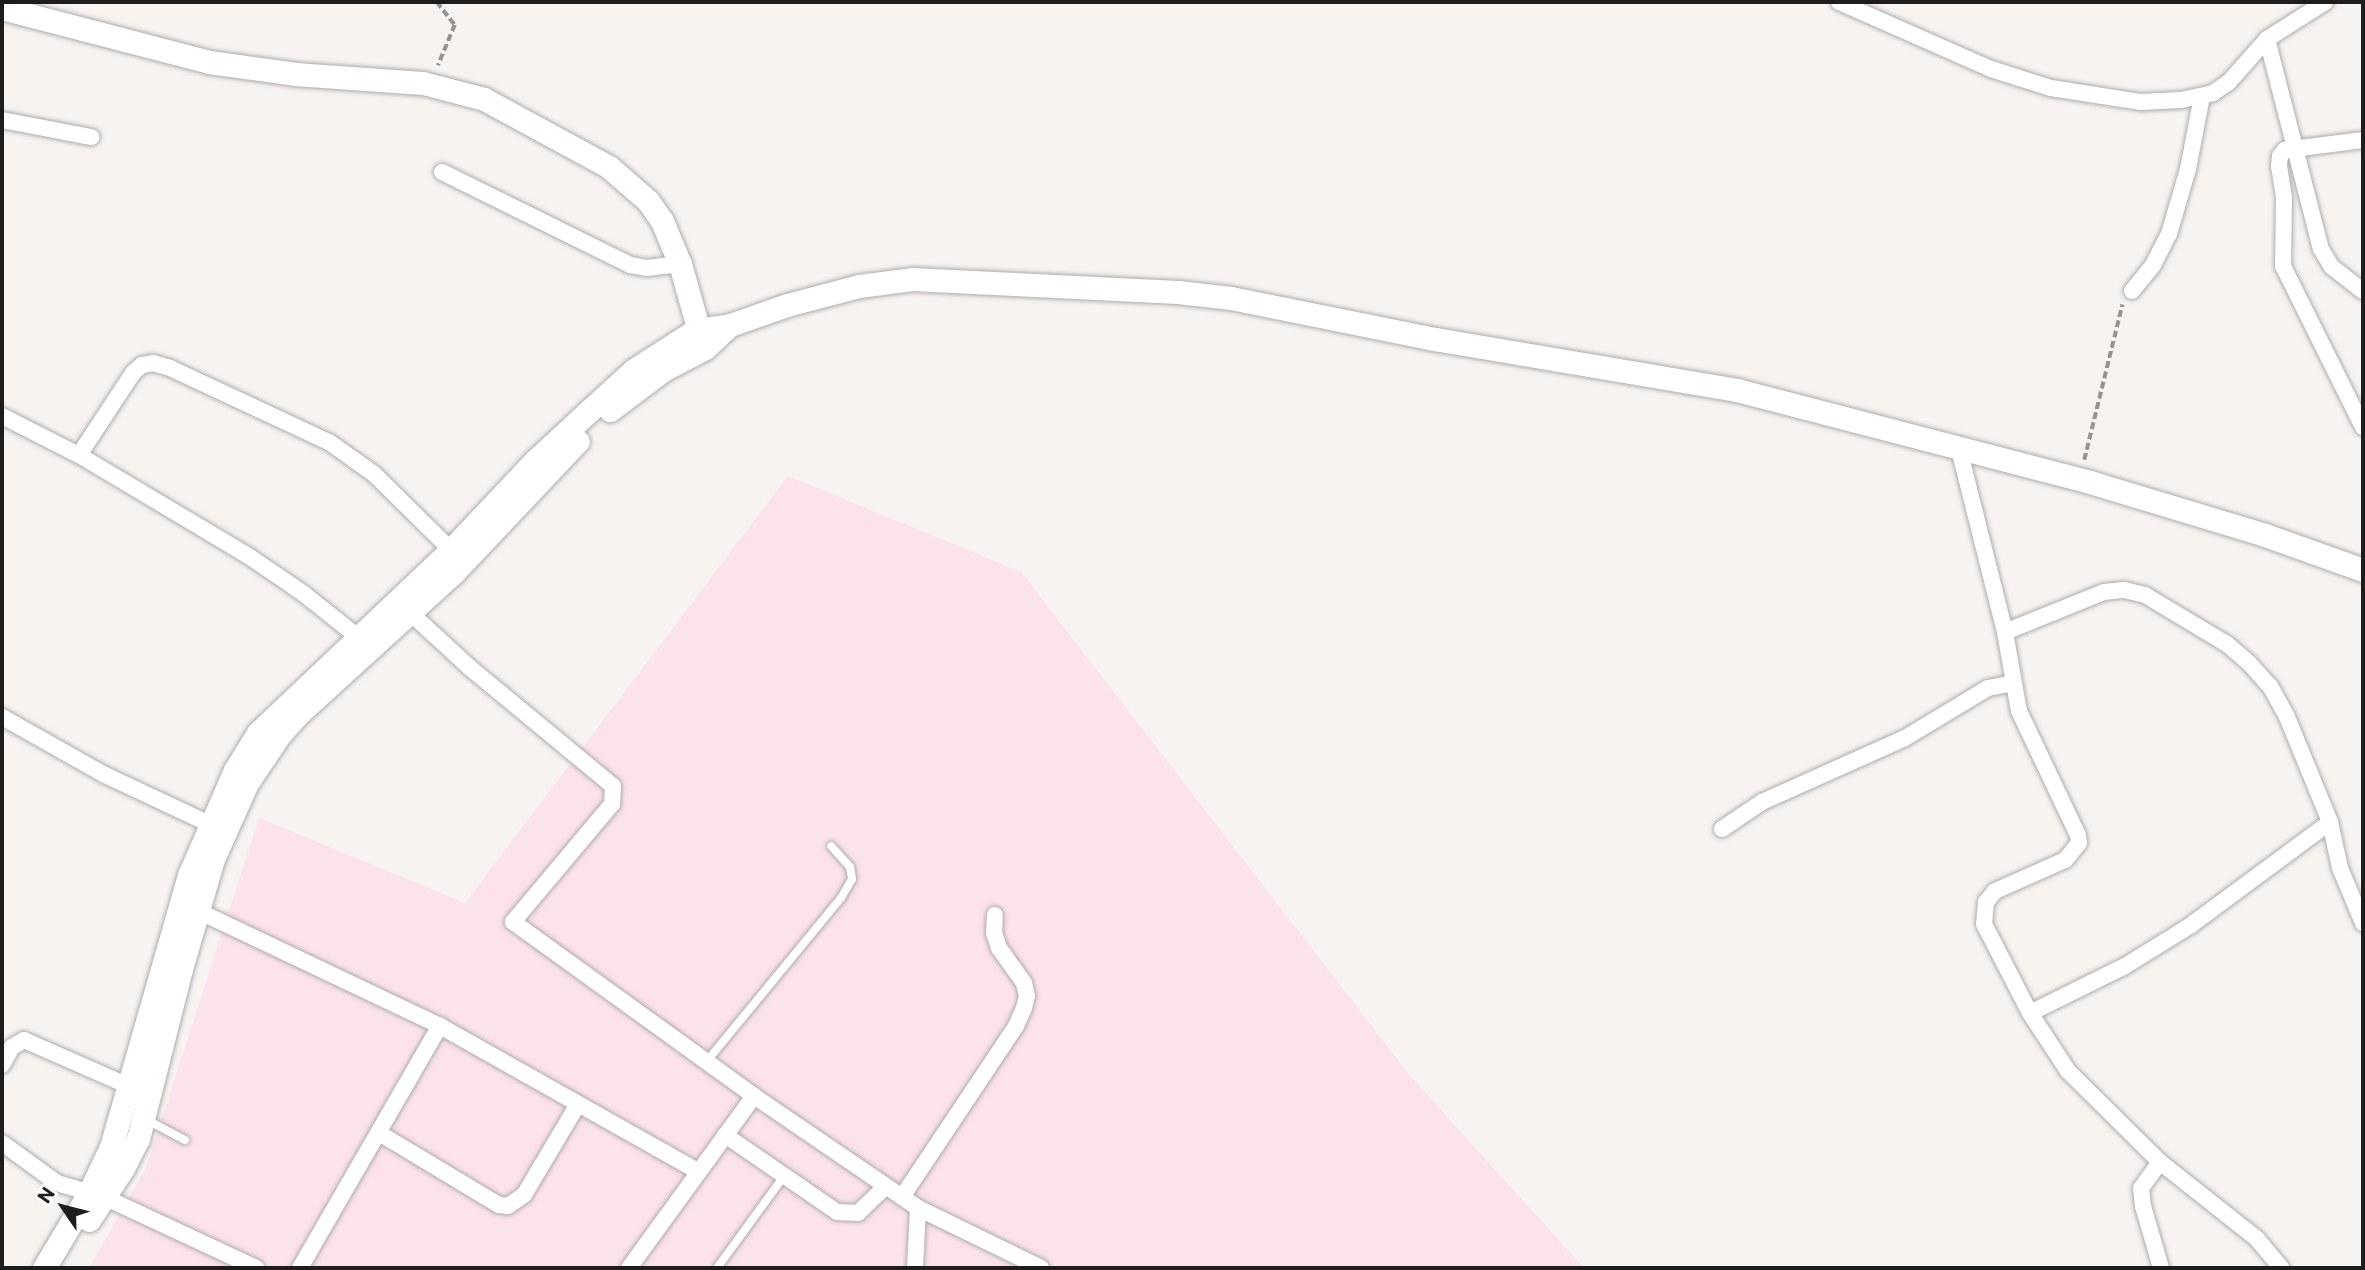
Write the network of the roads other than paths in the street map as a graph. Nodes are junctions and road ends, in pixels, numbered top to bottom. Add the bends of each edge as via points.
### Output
1 (1839, 2) edge
2 (2325, 2) edge
3 (2, 8) edge
4 (2267, 39) junction
5 (2202, 96) junction
6 (2, 120) edge
7 (91, 137) dead end
8 (2363, 140) edge
9 (2297, 147) junction
10 (442, 172) dead end
11 (680, 264) junction
12 (2132, 291) road end
13 (2363, 291) edge
14 (701, 339) junction
15 (2, 416) edge
16 (2363, 427) edge
17 (1958, 445) junction
18 (79, 455) junction
19 (451, 550) junction
20 (2363, 570) edge
21 (404, 607) junction
22 (2005, 632) junction
23 (358, 637) junction
24 (2014, 683) junction
25 (2, 717) edge
26 (2330, 822) junction
27 (217, 828) junction
28 (1722, 829) dead end
29 (831, 846) dead end
30 (198, 911) junction
31 (995, 915) dead end
32 (2363, 923) edge
33 (2030, 1013) junction
34 (440, 1026) junction
35 (707, 1061) junction
36 (2, 1065) edge
37 (129, 1086) junction
38 (754, 1096) junction
39 (578, 1104) junction
40 (144, 1119) junction
41 (379, 1133) junction
42 (725, 1136) junction
43 (185, 1140) dead end
44 (2, 1143) edge
45 (2160, 1162) junction
46 (699, 1172) junction
47 (785, 1176) junction
48 (886, 1186) junction
49 (97, 1195) junction
50 (902, 1197) junction
51 (918, 1208) junction
52 (44, 1268) edge
53 (60, 1268) edge
54 (256, 1268) edge
55 (300, 1268) edge
56 (629, 1268) edge
57 (717, 1268) edge
58 (915, 1268) edge
59 (1041, 1268) edge
60 (2161, 1268) edge
61 (2281, 1268) edge

1 - 5 street via 1991,69 2051,88 2140,102
2 - 4 street
3 - 11 street via 209,62 435,85 484,99 609,167 648,201
4 - 5 street via 2229,82
4 - 9 street
5 - 12 street via 2169,234
6 - 7 street
8 - 9 street
9 - 13 street via 2321,248 2332,267
9 - 16 street via 2285,150 2279,160 2284,198 2283,266
10 - 11 street via 630,265
11 - 14 street
14 - 17 street via 787,305 859,286 912,279 1178,292 1737,390
14 - 19 street via 634,370 534,461
14 - 21 street via 604,415
15 - 18 street
17 - 20 street via 2266,535
17 - 22 street
18 - 19 street via 133,373 142,365 162,365 299,427 351,457
18 - 23 street via 250,558
19 - 21 street
21 - 23 street
21 - 27 street via 280,734
21 - 35 street via 613,786 612,804 513,922
22 - 24 street
22 - 26 street via 2104,592 2124,590 2145,595 2201,627 2249,663 2270,686
23 - 27 street via 258,733 235,770
24 - 28 street via 1988,688 1905,738 1784,791
24 - 33 street via 2029,737 2079,843 2065,860 1995,891 1983,911 1983,924
25 - 27 street via 105,775
26 - 32 street via 2340,868
26 - 33 street via 2191,925
27 - 30 street
27 - 37 street via 189,874
29 - 35 lane via 850,867 852,879
30 - 34 street
30 - 40 street
31 - 50 street via 999,948 1024,983 1024,1008
33 - 45 street via 2068,1071
34 - 39 street
34 - 41 street
35 - 38 street
36 - 37 street via 12,1047 24,1040
37 - 49 street
38 - 42 street
38 - 48 street
39 - 41 street via 524,1195 508,1206 499,1205
39 - 46 street
40 - 43 lane
40 - 49 street via 123,1168
41 - 55 street
42 - 46 street
42 - 47 street
44 - 49 street via 57,1183
45 - 60 street via 2141,1188
45 - 61 street via 2257,1239
46 - 56 street
47 - 48 street via 837,1212 849,1214 858,1213
47 - 57 lane
48 - 50 street
49 - 52 street
49 - 53 street
49 - 54 street
50 - 51 street
51 - 58 street
51 - 59 street

